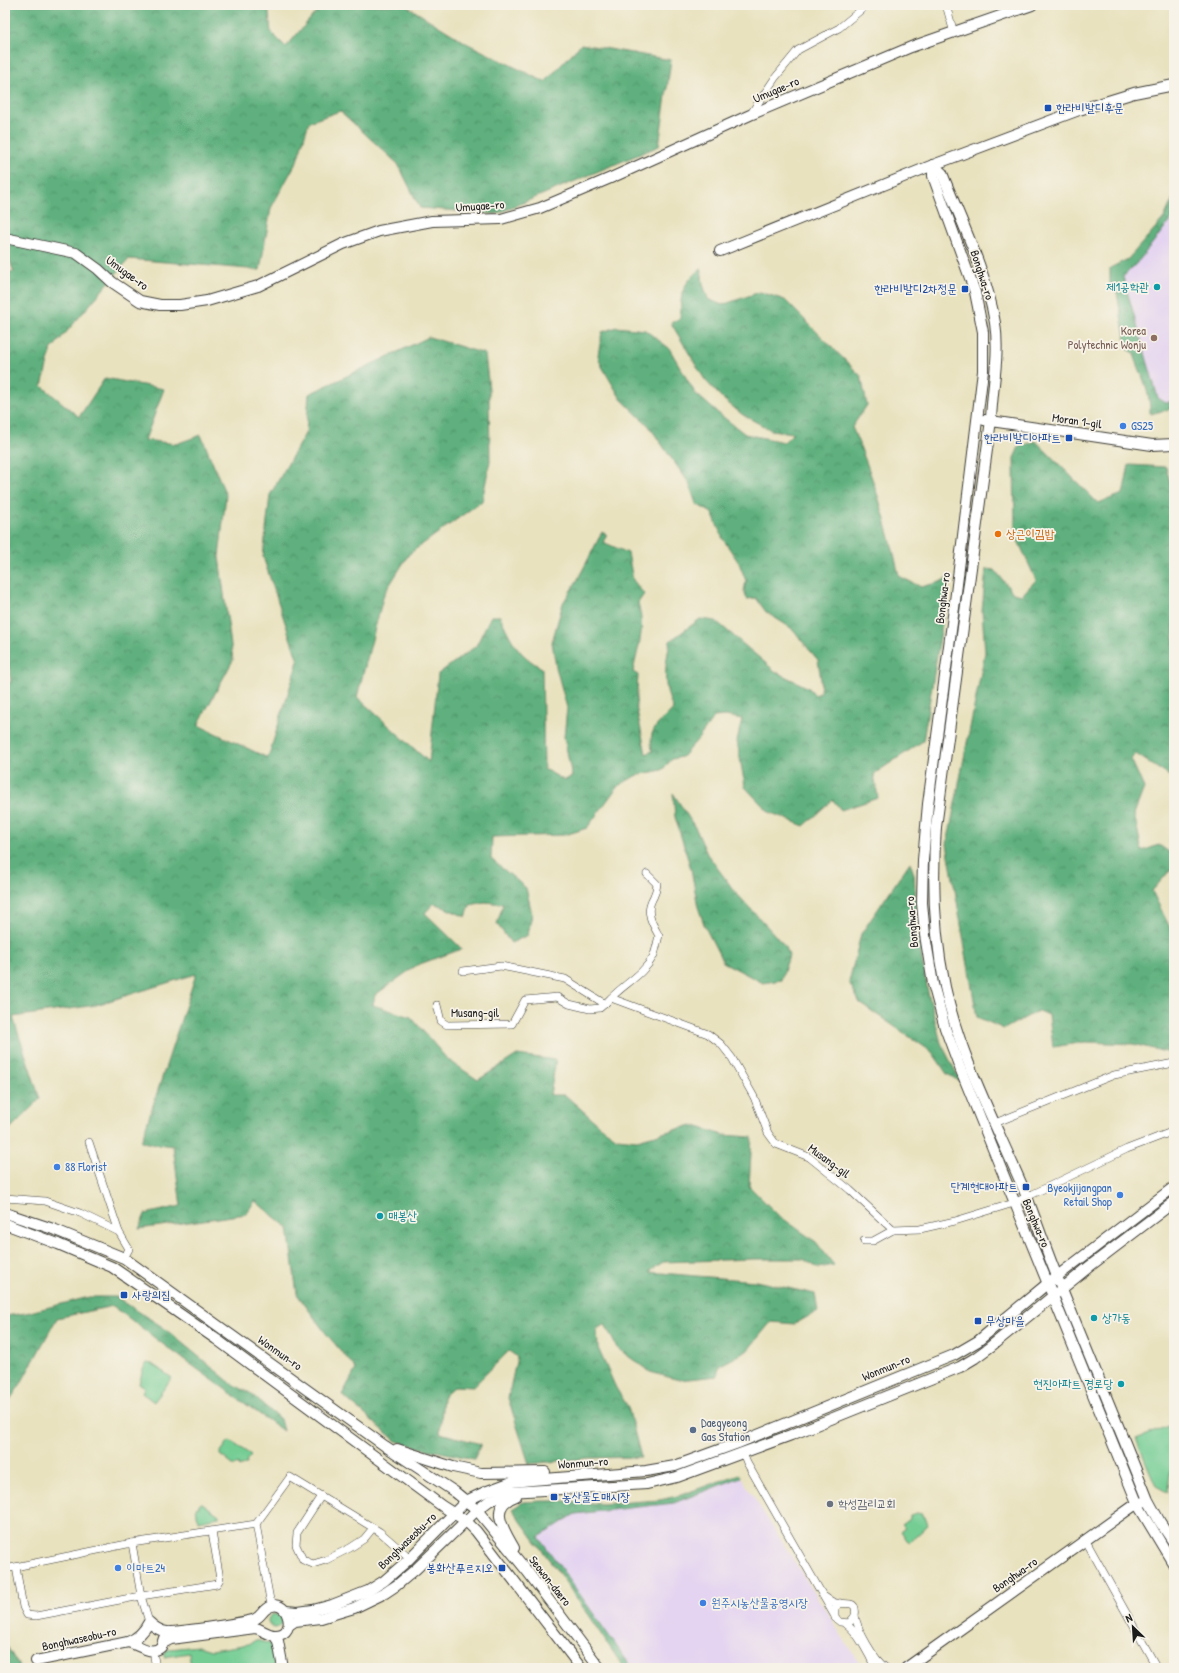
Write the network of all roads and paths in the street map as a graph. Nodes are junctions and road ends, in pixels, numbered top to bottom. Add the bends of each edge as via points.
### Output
1 (867, 5) edge
2 (946, 5) edge
3 (1032, 5) edge
4 (954, 33) junction
5 (1174, 85) edge
6 (750, 115) junction
7 (933, 166) junction
8 (5, 238) edge
9 (720, 251) dead end
10 (977, 420) junction
11 (991, 420) junction
12 (1174, 444) edge
13 (647, 874) dead end
14 (463, 971) dead end
15 (611, 998) junction
16 (604, 1004) junction
17 (437, 1005) dead end
18 (1174, 1063) edge
19 (995, 1123) junction
20 (1174, 1131) edge
21 (89, 1142) dead end
22 (1174, 1187) edge
23 (5, 1198) edge
24 (1027, 1198) junction
25 (1174, 1202) edge
26 (1014, 1203) junction
27 (5, 1213) edge
28 (5, 1224) edge
29 (893, 1230) junction
30 (119, 1232) junction
31 (864, 1241) dead end
32 (124, 1258) junction
33 (1057, 1276) junction
34 (1048, 1284) junction
35 (1063, 1288) junction
36 (1052, 1296) junction
37 (738, 1443) junction
38 (385, 1446) junction
39 (743, 1453) junction
40 (646, 1471) junction
41 (531, 1491) junction
42 (321, 1496) junction
43 (1148, 1500) junction
44 (466, 1501) junction
45 (1138, 1504) junction
46 (477, 1510) junction
47 (455, 1514) junction
48 (466, 1521) junction
49 (256, 1524) junction
50 (372, 1528) junction
51 (212, 1532) junction
52 (1086, 1541) junction
53 (132, 1543) junction
54 (1174, 1543) edge
55 (410, 1558) junction
56 (1174, 1565) edge
57 (523, 1566) junction
58 (821, 1592) junction
59 (142, 1596) junction
60 (840, 1603) junction
61 (278, 1606) junction
62 (263, 1612) junction
63 (834, 1615) junction
64 (856, 1616) junction
65 (846, 1624) junction
66 (150, 1629) junction
67 (278, 1633) junction
68 (128, 1642) junction
69 (154, 1650) junction
70 (36, 1661) dead end
71 (156, 1668) edge
72 (283, 1668) edge
73 (581, 1668) edge
74 (600, 1668) edge
75 (875, 1668) edge
76 (886, 1668) edge
77 (906, 1668) edge
78 (1157, 1668) edge

1 - 6 street via 839,28 798,50
2 - 4 street
3 - 4 street, Umugae-ro
4 - 6 street, Umugae-ro via 911,47
5 - 7 street via 1134,93 1079,110
6 - 8 street, Umugae-ro via 613,178 540,208 501,219 432,221 379,231 343,244 258,286 207,301 160,305 140,301 76,254
7 - 9 street
7 - 10 street, Bonghwa-ro via 933,176 975,292 983,332 984,371
7 - 11 street, Bonghwa-ro via 942,173 986,285 993,316 997,362
10 - 11 street, Moran 1-gil
10 - 26 street, Bonghwa-ro via 928,804 922,903 933,984 945,1028
11 - 12 street, Moran 1-gil via 1152,445
11 - 19 street, Bonghwa-ro via 943,769 933,863 935,917 945,988 969,1064
13 - 15 street, Musang-gil via 657,884 649,910 659,936 654,957
14 - 16 street via 501,966 565,979
15 - 16 street, Musang-gil
15 - 29 street, Musang-gil via 708,1034 732,1058 754,1097 768,1133 776,1144 809,1157
16 - 17 street, Musang-gil via 600,1008 590,1009 569,1004 557,997 525,1000 512,1024 447,1025 441,1022
18 - 19 street via 1114,1075
19 - 24 street, Bonghwa-ro
20 - 24 street via 1127,1149
21 - 30 street
22 - 33 street, Wonmun-ro
23 - 30 street via 45,1201 80,1213
24 - 26 street
24 - 33 street, Bonghwa-ro
25 - 35 street, Wonmun-ro
26 - 29 street via 948,1223 920,1229
26 - 34 street, Bonghwa-ro
27 - 32 street, Wonmun-ro via 53,1229
28 - 47 street via 112,1267
29 - 31 street via 873,1241
30 - 32 street via 129,1249
32 - 38 street, Wonmun-ro
33 - 34 street, Wonmun-ro
33 - 35 street, Bonghwa-ro
34 - 36 street, Bonghwa-ro
34 - 37 street, Wonmun-ro via 978,1341 960,1352
35 - 36 street, Wonmun-ro
35 - 43 street
36 - 39 street, Wonmun-ro via 990,1347 960,1367
36 - 45 street, Bonghwa-ro
37 - 39 street
37 - 40 street, Wonmun-ro via 675,1466
38 - 40 street via 481,1473
38 - 44 street, Wonmun-ro
39 - 41 street, Wonmun-ro via 677,1477 647,1484
39 - 58 street via 750,1470
40 - 44 street, Wonmun-ro via 512,1482
41 - 46 street, Wonmun-ro via 510,1492 489,1501
41 - 57 street via 509,1498 501,1505 499,1516
42 - 49 street via 290,1477
42 - 50 street
42 - 50 street via 297,1533 296,1545 303,1560 313,1564 326,1560 364,1539
43 - 45 street
43 - 54 street
44 - 46 street, Seowon-daero
44 - 47 street, Bonghwaseobu-ro
45 - 52 street, Bonghwa-ro
45 - 56 street, Bonghwa-ro
46 - 48 street, Bonghwaseobu-ro
46 - 57 street, Seowon-daero
47 - 48 street
47 - 55 street, Bonghwaseobu-ro
48 - 67 street, Bonghwaseobu-ro via 416,1569 385,1593 354,1608 321,1618 296,1621
48 - 73 street
49 - 51 street
49 - 61 street
50 - 55 street
51 - 53 street
51 - 59 street via 220,1579 217,1584
52 - 77 street, Bonghwa-ro
52 - 78 street
53 - 59 street
53 - 59 street via 13,1567 27,1615 36,1616
55 - 61 street, Bonghwaseobu-ro via 384,1581 354,1597 298,1612
57 - 74 street, Seowon-daero
58 - 60 street via 830,1601
58 - 63 street
59 - 66 street
60 - 63 street
60 - 64 street via 851,1604
61 - 62 street
61 - 67 street via 289,1620
62 - 66 street via 254,1620 170,1632
62 - 67 street via 260,1623
63 - 65 street
64 - 65 street via 852,1622
64 - 76 street via 865,1638 880,1663
65 - 75 street via 857,1636
66 - 68 street
66 - 69 street via 140,1641
66 - 69 street via 164,1636
67 - 69 street via 248,1629 171,1639
67 - 72 street
68 - 69 street
68 - 70 street, Bonghwaseobu-ro
69 - 71 street

